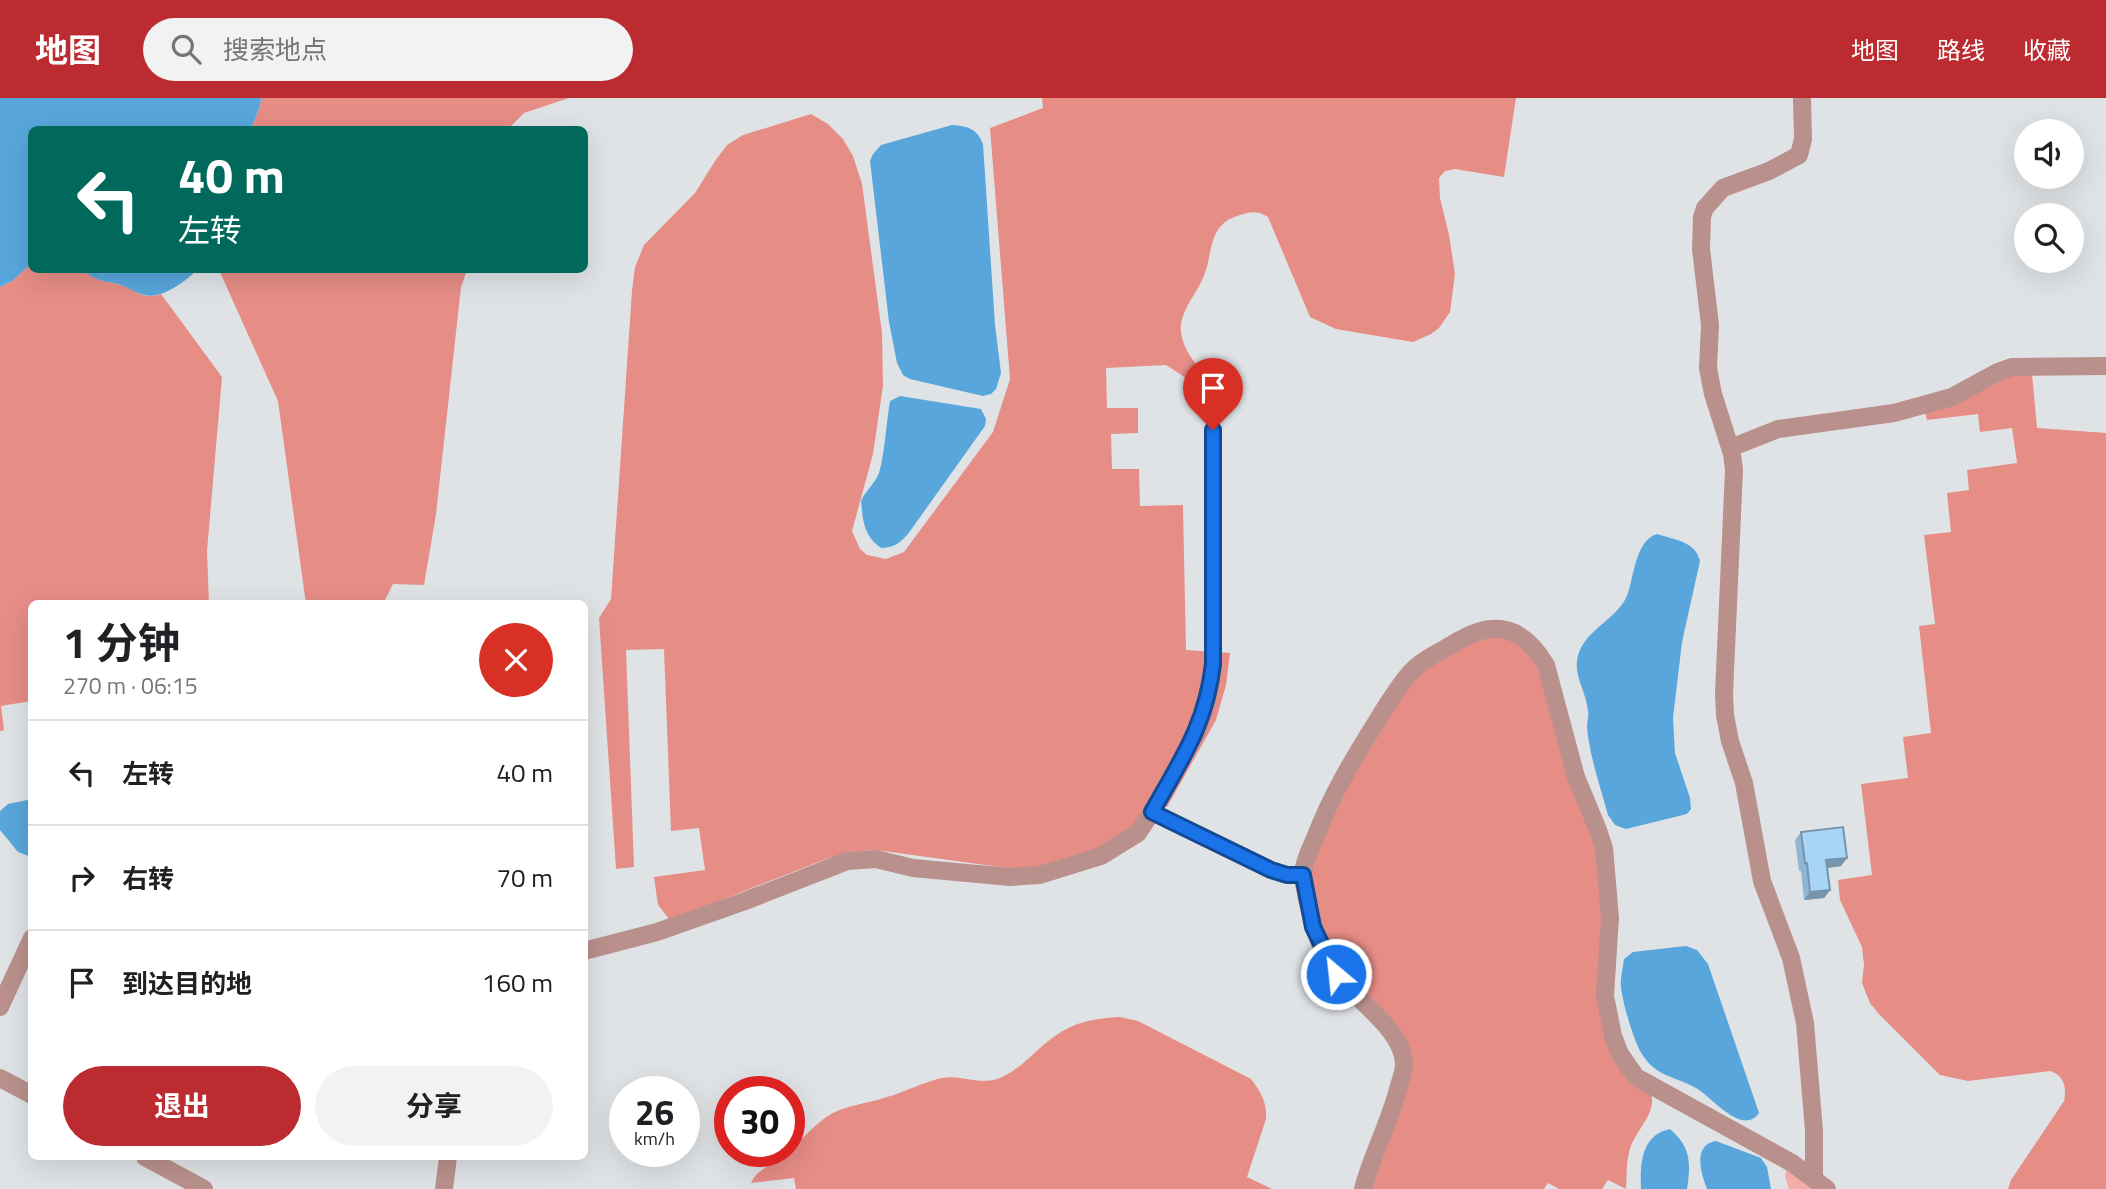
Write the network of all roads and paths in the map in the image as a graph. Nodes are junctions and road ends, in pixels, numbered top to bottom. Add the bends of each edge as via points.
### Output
1 (1802, 98) edge
2 (2106, 366) edge
3 (1213, 430) dead end
4 (1730, 448) junction
5 (1152, 812) junction
6 (1303, 875) junction
7 (28, 946) edge
8 (588, 950) edge
9 (0, 1007) edge
10 (0, 1078) edge
11 (28, 1093) edge
12 (151, 1160) edge
13 (448, 1160) edge
14 (1821, 1183) edge
15 (204, 1189) edge
16 (444, 1189) edge
17 (1363, 1189) edge

1 - 4 street via 1798,155 1723,188 1702,217 1710,325 1708,368
2 - 4 street via 2012,367 1952,397 1894,413 1778,429
3 - 5 street via 1211,682 1197,731
4 - 14 street via 1734,470 1725,715 1744,783 1762,881 1791,958 1805,1023
5 - 6 street via 1271,870
5 - 8 street via 1138,833 1114,849 1040,875 1010,877 854,860 657,932
6 - 14 street via 1323,816 1348,766 1410,672 1470,634 1501,630 1522,636 1546,665 1576,777 1604,848 1610,918 1605,996 1620,1054 1636,1077
6 - 17 street via 1313,927 1325,954 1336,974 1391,1032 1404,1065 1392,1114
7 - 9 street
10 - 11 street
12 - 15 street
13 - 16 street

